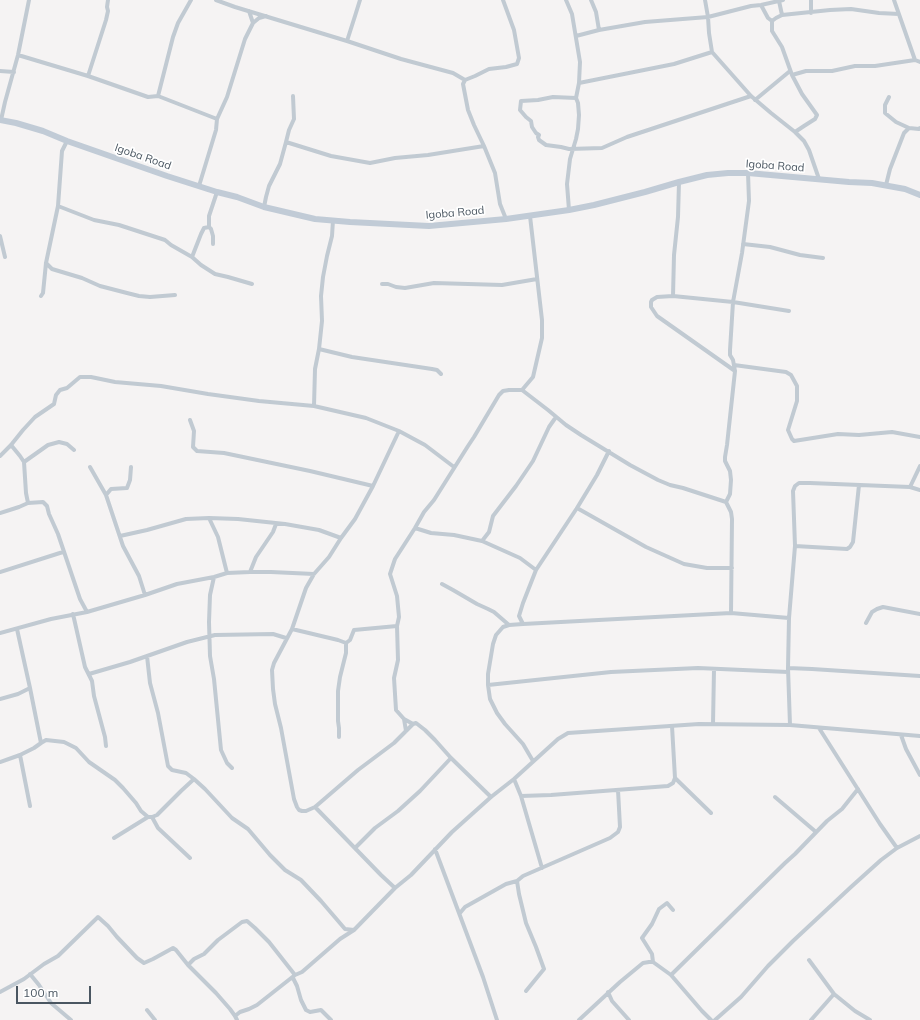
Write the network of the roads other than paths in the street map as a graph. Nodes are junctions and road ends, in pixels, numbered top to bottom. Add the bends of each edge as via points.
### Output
1 (29, 0) edge
2 (108, 0) edge
3 (191, 0) edge
4 (216, 0) edge
5 (360, 0) edge
6 (503, 0) edge
7 (566, 0) edge
8 (591, 0) edge
9 (705, 0) edge
10 (781, 0) edge
11 (811, 0) edge
12 (894, 0) edge
13 (762, 5) junction
14 (250, 11) junction
15 (811, 13) junction
16 (899, 14) junction
17 (782, 15) junction
18 (266, 16) junction
19 (708, 17) junction
20 (772, 21) junction
21 (252, 22) junction
22 (599, 30) junction
23 (576, 36) junction
24 (347, 41) junction
25 (712, 52) junction
26 (18, 55) junction
27 (915, 60) junction
28 (920, 62) edge
29 (0, 71) edge
30 (14, 72) junction
31 (791, 73) junction
32 (88, 76) junction
33 (465, 80) junction
34 (579, 83) junction
35 (158, 96) junction
36 (293, 96) dead end
37 (751, 96) junction
38 (889, 97) dead end
39 (576, 98) junction
40 (755, 100) junction
41 (217, 119) junction
42 (0, 120) edge
43 (909, 128) junction
44 (920, 128) edge
45 (795, 132) junction
46 (67, 141) junction
47 (286, 142) junction
48 (484, 146) junction
49 (573, 149) junction
50 (748, 173) junction
51 (819, 179) junction
52 (679, 182) junction
53 (886, 185) junction
54 (199, 186) junction
55 (217, 192) junction
56 (920, 195) edge
57 (58, 206) junction
58 (264, 207) junction
59 (569, 210) junction
60 (530, 216) junction
61 (506, 219) junction
62 (333, 220) junction
63 (209, 227) junction
64 (0, 236) edge
65 (213, 244) dead end
66 (743, 244) junction
67 (5, 257) dead end
68 (192, 257) junction
69 (823, 258) dead end
70 (46, 263) junction
71 (537, 278) junction
72 (252, 284) dead end
73 (382, 284) dead end
74 (175, 295) dead end
75 (41, 296) dead end
76 (673, 296) junction
77 (733, 302) junction
78 (789, 311) dead end
79 (318, 349) junction
80 (734, 365) junction
81 (735, 370) junction
82 (441, 374) dead end
83 (522, 390) junction
84 (314, 406) junction
85 (556, 417) junction
86 (190, 420) dead end
87 (399, 431) junction
88 (920, 437) edge
89 (10, 445) junction
90 (74, 450) dead end
91 (609, 451) junction
92 (0, 456) edge
93 (24, 462) junction
94 (920, 466) edge
95 (90, 467) dead end
96 (454, 467) junction
97 (131, 468) dead end
98 (859, 485) junction
99 (373, 486) junction
100 (910, 487) junction
101 (920, 490) edge
102 (106, 495) junction
103 (726, 502) junction
104 (28, 503) junction
105 (577, 508) junction
106 (0, 513) edge
107 (209, 518) junction
108 (276, 524) junction
109 (415, 528) junction
110 (120, 536) junction
111 (340, 538) junction
112 (482, 541) junction
113 (795, 546) junction
114 (63, 552) junction
115 (732, 568) junction
116 (536, 570) junction
117 (0, 572) edge
118 (250, 572) junction
119 (227, 573) junction
120 (314, 574) junction
121 (214, 577) junction
122 (442, 584) dead end
123 (145, 595) junction
124 (87, 612) junction
125 (731, 613) junction
126 (73, 614) junction
127 (920, 614) edge
128 (789, 618) junction
129 (866, 623) dead end
130 (523, 624) junction
131 (509, 625) junction
132 (397, 626) junction
133 (17, 629) junction
134 (292, 629) junction
135 (0, 633) edge
136 (209, 637) junction
137 (286, 638) junction
138 (346, 643) junction
139 (147, 656) junction
140 (714, 669) junction
141 (788, 670) junction
142 (89, 674) junction
143 (920, 676) edge
144 (488, 685) junction
145 (30, 688) junction
146 (0, 699) edge
147 (404, 719) junction
148 (413, 724) junction
149 (713, 724) junction
150 (790, 725) junction
151 (672, 726) junction
152 (819, 728) junction
153 (406, 731) junction
154 (901, 735) junction
155 (920, 736) edge
156 (339, 737) dead end
157 (41, 742) junction
158 (106, 746) dead end
159 (20, 755) junction
160 (451, 758) junction
161 (533, 761) junction
162 (0, 762) edge
163 (232, 768) dead end
164 (920, 775) edge
165 (675, 778) junction
166 (194, 779) junction
167 (514, 779) junction
168 (858, 789) junction
169 (618, 790) junction
170 (522, 796) junction
171 (491, 797) junction
172 (775, 797) dead end
173 (30, 806) dead end
174 (315, 807) junction
175 (711, 813) dead end
176 (150, 817) junction
177 (816, 832) junction
178 (920, 836) edge
179 (114, 838) dead end
180 (355, 848) junction
181 (897, 848) junction
182 (435, 849) junction
183 (190, 858) dead end
184 (542, 868) junction
185 (517, 881) junction
186 (396, 888) junction
187 (673, 910) dead end
188 (460, 913) junction
189 (354, 930) junction
190 (809, 960) dead end
191 (653, 962) junction
192 (188, 966) junction
193 (30, 974) junction
194 (672, 975) junction
195 (294, 977) junction
196 (0, 992) edge
197 (526, 992) dead end
198 (608, 992) junction
199 (834, 994) junction
200 (147, 1010) dead end
201 (236, 1018) edge
202 (71, 1020) edge
203 (155, 1020) edge
204 (331, 1020) edge
205 (497, 1020) edge
206 (579, 1020) edge
207 (629, 1020) edge
208 (711, 1020) edge
209 (715, 1020) edge
210 (811, 1020) edge
211 (870, 1020) edge

1 - 26 street
2 - 32 street via 106,20
3 - 35 street via 178,22
4 - 14 street
5 - 24 street
6 - 33 street via 514,30 519,58 517,64 489,69
7 - 23 street via 572,14
8 - 22 street
9 - 19 street
10 - 13 street
10 - 17 street
11 - 15 street
12 - 16 street
13 - 19 street
13 - 20 street
14 - 18 street
14 - 21 street
15 - 16 street via 851,9
15 - 17 street
16 - 27 street
17 - 20 street
18 - 21 street
18 - 24 street
19 - 22 street via 645,22
19 - 25 street
20 - 31 street via 772,31 782,47
21 - 41 street
22 - 23 street
23 - 34 street via 580,62
24 - 33 street via 453,73
25 - 34 street via 674,64
25 - 37 street
26 - 30 street
26 - 32 street
27 - 28 street
27 - 31 street via 832,71 806,70
29 - 30 street
30 - 42 street
31 - 40 street
31 - 45 street via 817,115 816,119
32 - 35 street via 148,97
33 - 48 street via 463,84 468,110
34 - 39 street
35 - 41 street
36 - 47 street via 294,119
37 - 40 street
37 - 49 street via 627,137 602,148
38 - 43 street via 885,113
39 - 49 street via 579,115
39 - 49 street via 553,97 521,101 520,110 531,121 539,140 546,145
40 - 45 street
41 - 54 street
42 - 46 street, Igoba Road via 43,131
43 - 44 street
43 - 53 street via 904,133
45 - 51 street via 804,141
46 - 54 street, Igoba Road
46 - 57 street via 62,151
47 - 48 street via 331,156 370,163
47 - 58 street
48 - 61 street via 495,173 500,204
49 - 59 street via 568,167
50 - 51 street, Igoba Road
50 - 52 street, Igoba Road via 707,175
50 - 66 street via 749,201
51 - 53 street, Igoba Road
52 - 59 street, Igoba Road
52 - 76 street
53 - 56 street, Igoba Road via 905,188
54 - 55 street, Igoba Road
55 - 58 street, Igoba Road
55 - 63 street via 209,216
57 - 68 street via 94,220 165,240
57 - 70 street
58 - 62 street, Igoba Road via 314,219
59 - 60 street, Igoba Road
60 - 61 street, Igoba Road
60 - 71 street
61 - 62 street, Igoba Road via 429,226
62 - 79 street via 323,277 322,321
63 - 65 street
63 - 68 street via 204,228 200,234
64 - 67 street
66 - 69 street
66 - 77 street
68 - 72 street via 215,274
70 - 74 street via 52,269 133,295
70 - 75 street
71 - 73 street via 502,284 434,283 405,288
71 - 83 street via 542,338 533,377
76 - 77 street
76 - 81 street via 657,297 652,300 651,307 657,316
77 - 78 street
77 - 80 street via 730,355
79 - 82 street via 437,370
79 - 84 street
80 - 81 street
80 - 88 street via 782,371 791,375 797,386 797,401 788,430 794,441 838,434 892,432
81 - 103 street via 725,457 731,476 730,494
83 - 85 street
83 - 96 street via 503,391
84 - 87 street via 366,418
84 - 89 street via 80,377 67,388 60,390 54,404 36,417
85 - 91 street
85 - 112 street via 533,461 493,516
86 - 99 street via 194,431 193,448 197,451 224,453
87 - 96 street via 426,445
87 - 99 street
89 - 92 street
89 - 93 street
90 - 93 street via 59,442 48,445
91 - 103 street via 630,465 670,485
91 - 105 street
93 - 104 street
94 - 100 street
95 - 102 street
96 - 109 street
97 - 102 street via 127,488 111,490
98 - 100 street
98 - 113 street via 853,542 850,547 846,549
98 - 113 street via 799,483 795,486
99 - 111 street via 355,519
100 - 101 street
102 - 110 street
103 - 115 street via 732,519
104 - 106 street
104 - 114 street via 43,502 47,506
105 - 115 street via 646,547 684,564 707,568
105 - 116 street
107 - 108 street
107 - 110 street via 186,519
107 - 119 street via 218,537
108 - 111 street via 319,530
108 - 118 street
109 - 112 street
109 - 132 street via 395,559 390,574 398,596
110 - 123 street
111 - 120 street via 329,557
112 - 116 street via 520,558
113 - 128 street
114 - 117 street
114 - 124 street
115 - 125 street
116 - 130 street via 519,616
118 - 119 street
118 - 120 street
119 - 121 street
120 - 134 street via 306,588
121 - 123 street via 177,584
121 - 136 street via 210,595
122 - 131 street via 488,608
123 - 124 street
124 - 126 street
125 - 128 street
125 - 130 street
126 - 133 street
126 - 142 street via 85,667
127 - 129 street via 883,607 872,612
128 - 141 street
130 - 131 street
131 - 144 street via 499,631 493,644
132 - 138 street via 354,630
132 - 147 street via 398,660 394,678 396,710
133 - 135 street
133 - 145 street
134 - 137 street
134 - 138 street
136 - 137 street via 273,634
136 - 139 street
136 - 163 street via 221,750
137 - 174 street via 272,670 275,704 297,807 306,811
138 - 156 street via 338,691
139 - 142 street
139 - 166 street via 150,683 168,766
140 - 141 street
140 - 144 street via 611,672
140 - 149 street
141 - 143 street
141 - 150 street
142 - 158 street
144 - 161 street via 496,713 523,744
145 - 146 street
145 - 157 street
147 - 148 street
147 - 153 street
148 - 153 street
148 - 160 street via 416,723 425,730
149 - 150 street
149 - 151 street
150 - 152 street
151 - 161 street via 568,733
151 - 165 street
152 - 154 street
152 - 168 street
153 - 174 street
154 - 155 street
154 - 164 street
157 - 159 street
157 - 176 street via 64,742 76,748 89,762 115,780 141,811
159 - 162 street
159 - 173 street
160 - 171 street
160 - 180 street via 420,791
161 - 167 street
165 - 169 street via 668,786
165 - 175 street
166 - 176 street via 157,815
166 - 189 street via 232,818 248,829 285,870 301,880 345,929
167 - 170 street
167 - 171 street
168 - 177 street
168 - 181 street
169 - 170 street
169 - 184 street via 618,832
170 - 184 street
171 - 182 street
172 - 177 street
174 - 180 street
176 - 179 street
176 - 183 street
177 - 194 street
178 - 181 street
180 - 186 street
181 - 209 street via 811,924 741,997
182 - 186 street
182 - 188 street
184 - 185 street
185 - 188 street via 482,897
185 - 197 street via 526,923 544,969
186 - 189 street
187 - 191 street via 667,903 659,909 642,938 652,954
188 - 205 street
189 - 195 street
190 - 199 street
191 - 194 street
191 - 198 street via 643,963
192 - 193 street via 173,948 144,963 98,917 58,956
192 - 195 street via 218,940 247,921 269,942
192 - 201 street
193 - 196 street
193 - 202 street via 51,1003
194 - 208 street
195 - 201 street via 257,1005 240,1012
195 - 204 street via 306,1010 321,1010
198 - 206 street
198 - 207 street via 612,1001
199 - 210 street
199 - 211 street
200 - 203 street

